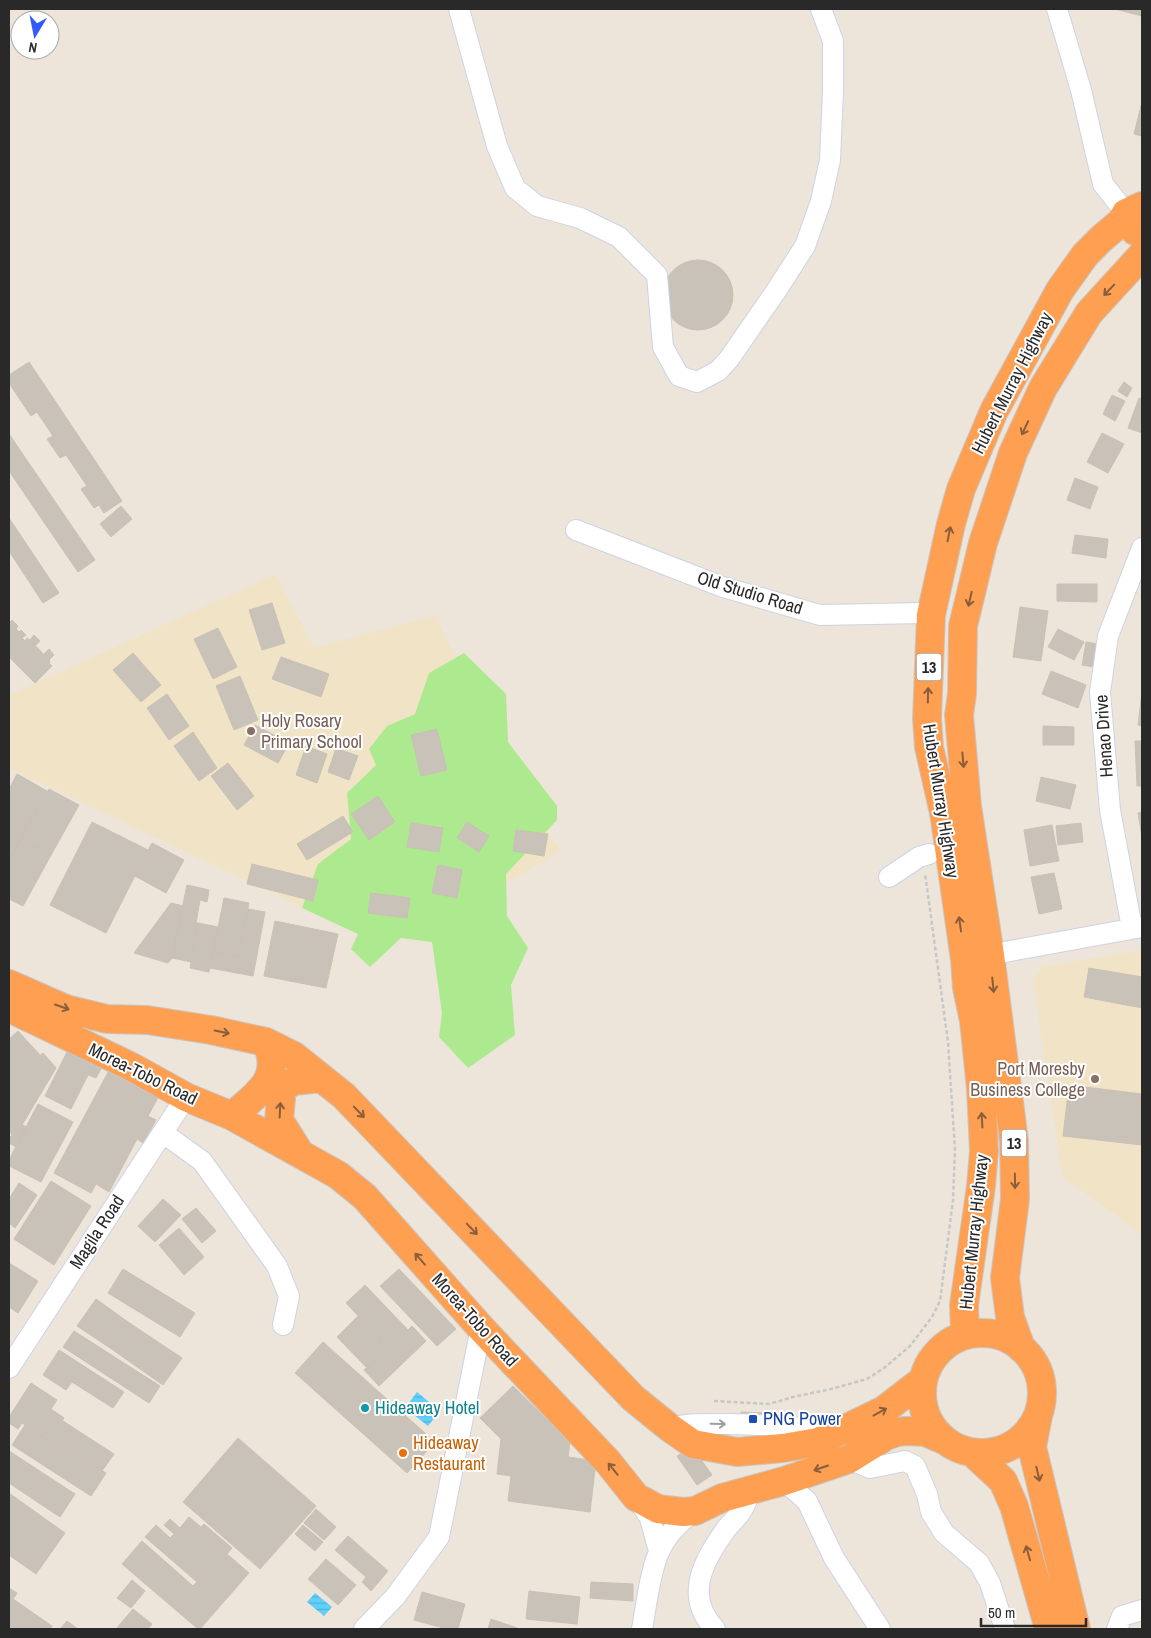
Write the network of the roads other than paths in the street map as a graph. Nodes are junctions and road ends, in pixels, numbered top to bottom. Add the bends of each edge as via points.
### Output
1 (459, 9) edge
2 (821, 9) edge
3 (1057, 9) edge
4 (1137, 218) edge
5 (1142, 255) edge
6 (576, 530) dead end
7 (1142, 548) edge
8 (931, 615) junction
9 (927, 860) road end
10 (889, 877) dead end
11 (1137, 928) edge
12 (977, 957) junction
13 (9, 984) edge
14 (9, 1008) edge
15 (107, 1019) junction
16 (266, 1042) junction
17 (113, 1058) junction
18 (321, 1078) junction
19 (186, 1097) junction
20 (232, 1116) junction
21 (163, 1133) junction
22 (300, 1154) junction
23 (282, 1325) dead end
24 (481, 1328) junction
25 (965, 1335) junction
26 (1021, 1348) junction
27 (9, 1368) edge
28 (922, 1380) junction
29 (1040, 1409) junction
30 (946, 1441) junction
31 (973, 1453) junction
32 (849, 1459) junction
33 (784, 1481) junction
34 (751, 1489) junction
35 (636, 1496) junction
36 (695, 1511) junction
37 (659, 1552) junction
38 (1142, 1610) edge
39 (364, 1629) edge
40 (642, 1629) edge
41 (715, 1629) edge
42 (880, 1629) edge
43 (1005, 1629) edge
44 (1049, 1629) edge
45 (1076, 1629) edge
46 (1117, 1629) edge

1 - 2 street via 497,146 515,188 537,206 580,218 619,237 657,275 663,347 679,376 697,382 718,371 729,359 776,291 805,246 821,201 830,160 833,91 833,41
3 - 4 street via 1081,90 1103,184
8 -> 4 highway, Hubert Murray Highway / 13 via 961,489 994,411 1060,290 1085,255 1121,222
5 -> 12 highway, Hubert Murray Highway / 13 via 1089,312 1043,388 1013,453 982,543 963,626 960,715
6 - 8 street, Old Studio Road via 723,587 820,615
7 - 11 street, Henao Drive via 1108,636 1100,692 1110,810
12 -> 8 highway, Hubert Murray Highway / 13 via 929,747
9 - 10 street via 919,857
11 - 12 street
25 -> 12 highway, Hubert Murray Highway / 13 via 964,1305 984,1151 974,1021 967,988
12 -> 26 highway, Hubert Murray Highway / 13 via 1014,1141 1015,1199 1004,1278 1010,1317
13 -> 15 highway, Morea-Tobo Road via 66,1009
14 - 17 highway, Morea-Tobo Road
15 -> 16 highway, Morea-Tobo Road via 147,1020
15 - 17 highway via 98,1029 98,1038
16 - 18 highway, Morea-Tobo Road via 294,1056
16 - 20 highway via 273,1064 269,1079 263,1089
17 - 19 highway, Morea-Tobo Road
22 -> 18 highway via 279,1120 282,1088 294,1081
18 -> 28 highway, Morea-Tobo Road via 344,1096 633,1398 693,1444 737,1452 818,1442 884,1410
19 - 20 highway, Morea-Tobo Road
19 - 21 street, Magila Road
20 - 22 highway, Morea-Tobo Road
21 - 23 street via 202,1161 277,1266 288,1296
21 - 27 street, Magila Road
24 -> 22 highway, Morea-Tobo Road via 365,1197 338,1175
35 -> 24 highway, Morea-Tobo Road
24 - 39 street via 439,1537 395,1597
25 - 26 highway via 995,1334
25 - 28 highway via 938,1352
26 - 29 highway via 1032,1360 1039,1376 1042,1392
28 - 30 highway via 925,1414
29 - 31 highway via 1028,1431 1014,1443 997,1451
29 -> 45 highway via 1032,1447
30 - 31 highway
30 - 32 highway, Morea-Tobo Road via 925,1432 897,1432
44 -> 31 highway via 1011,1498 1003,1481
32 -> 33 highway, Morea-Tobo Road
32 - 43 street via 870,1468 905,1460 915,1466 928,1494 931,1512 944,1533 979,1563 990,1584
33 - 34 highway, Morea-Tobo Road
33 - 42 street via 807,1500 834,1558
34 - 36 highway, Morea-Tobo Road
34 - 41 street via 742,1510 726,1529 700,1577 697,1593
35 - 36 highway, Morea-Tobo Road via 658,1509
35 - 37 street via 650,1518
36 - 37 street via 674,1529
37 - 40 street
38 - 46 street via 1122,1616

